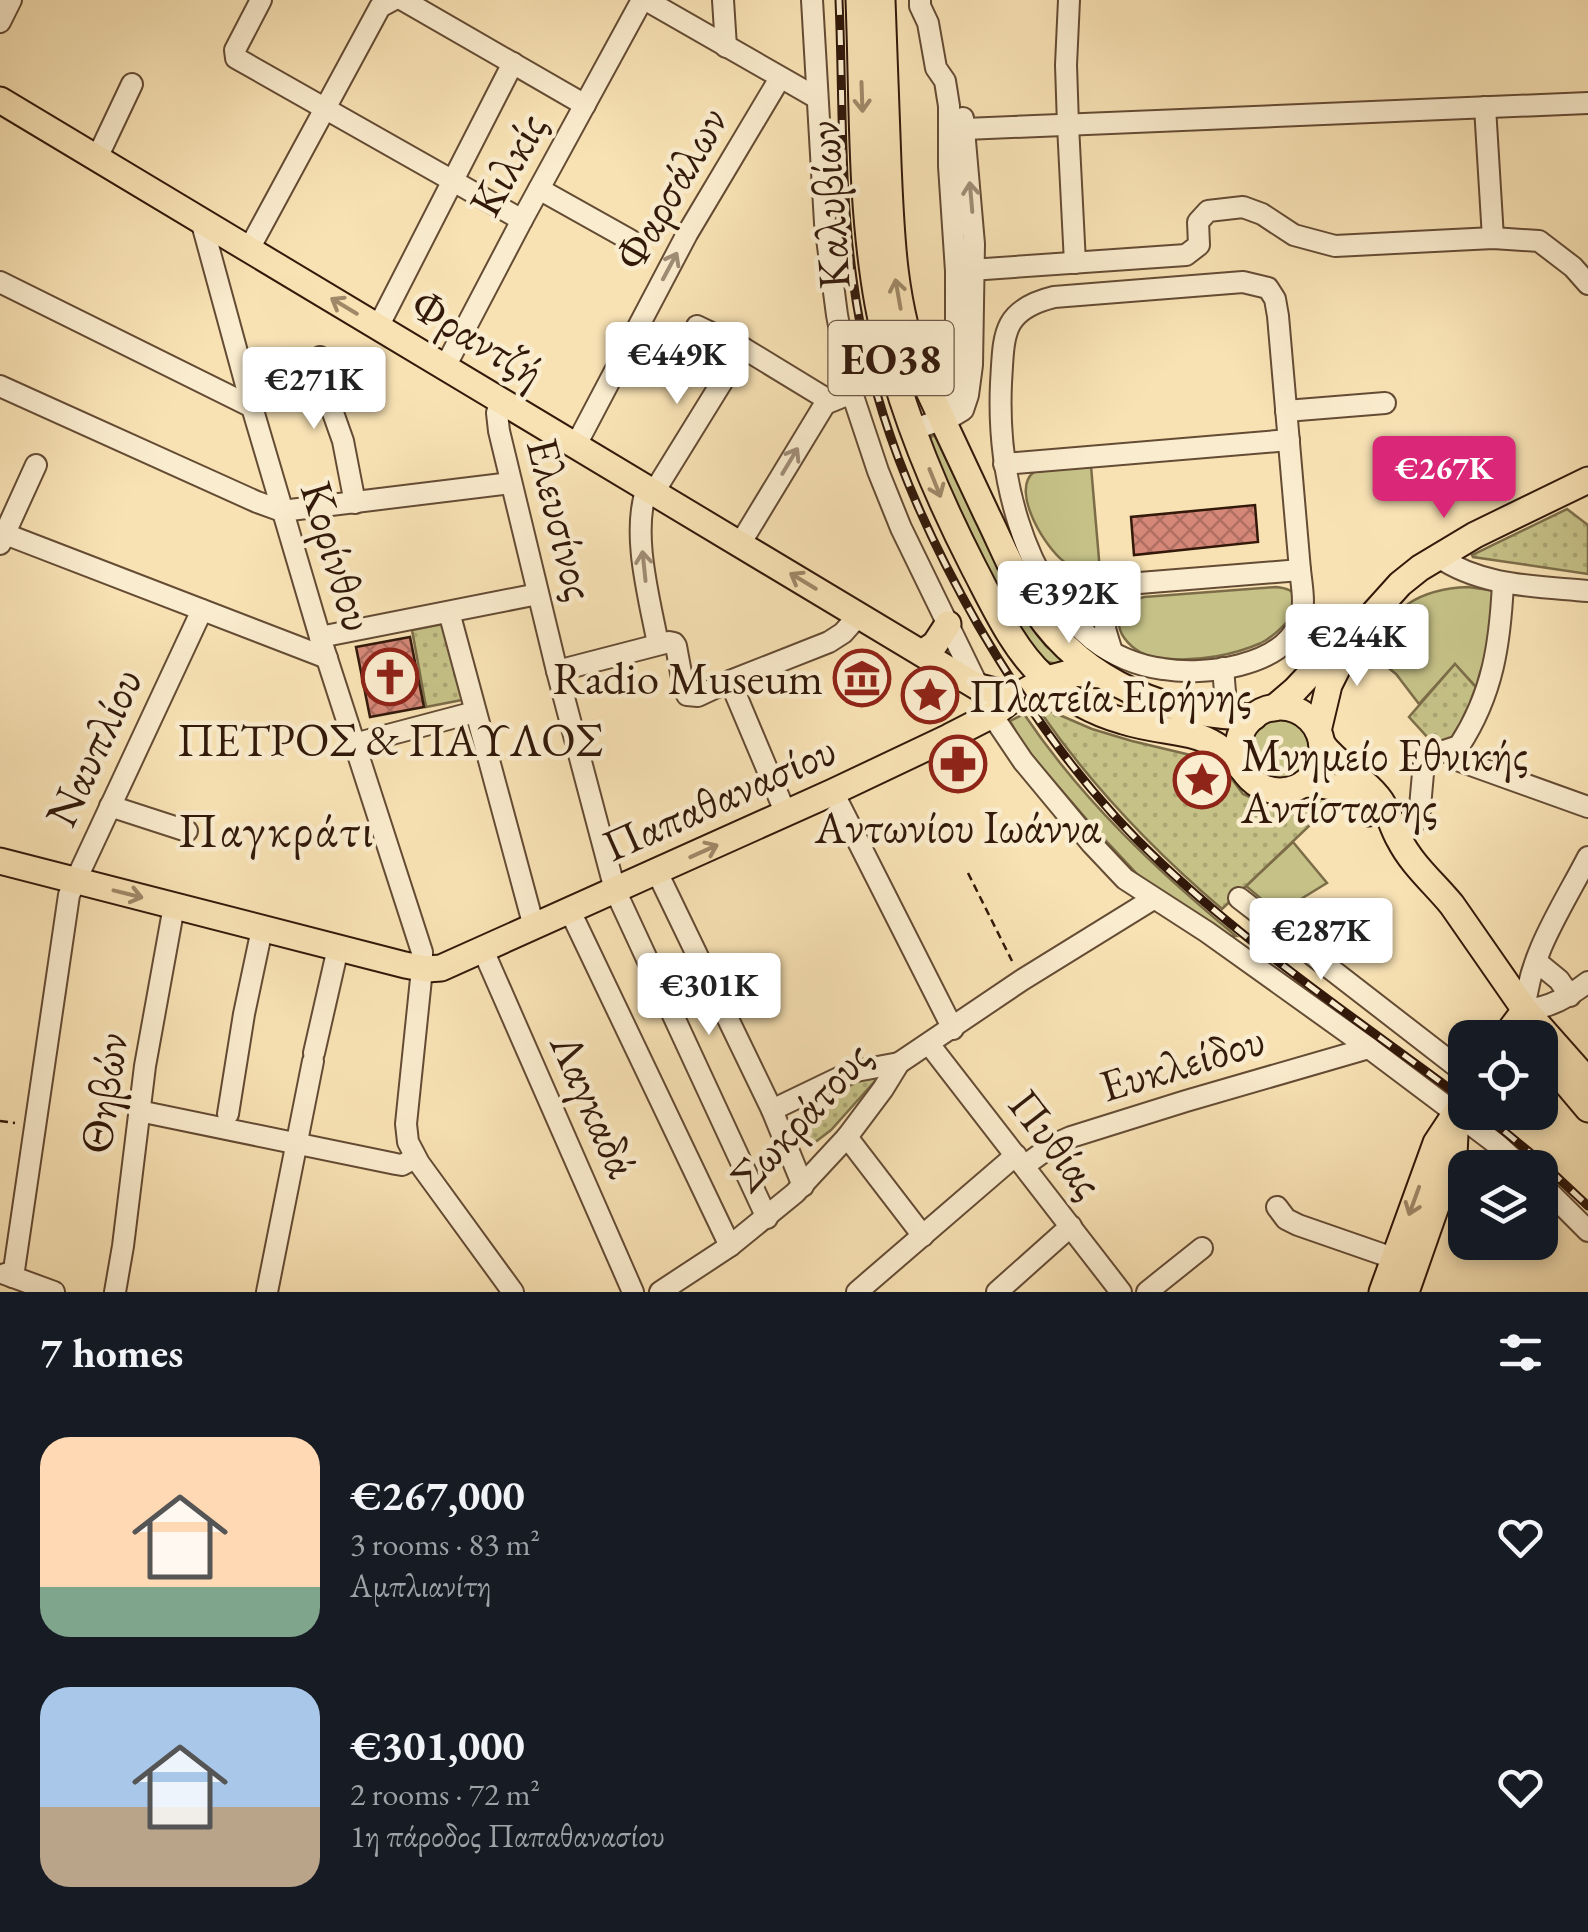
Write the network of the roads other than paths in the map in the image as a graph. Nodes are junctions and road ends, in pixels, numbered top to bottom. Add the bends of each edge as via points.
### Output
1 (11, 0) edge
2 (261, 0) edge
3 (403, 0) edge
4 (644, 0) edge
5 (722, 0) edge
6 (812, 0) edge
7 (860, 0) edge
8 (882, 0) edge
9 (920, 0) edge
10 (1070, 0) edge
11 (387, 3) edge
12 (0, 22) edge
13 (726, 47) junction
14 (933, 54) junction
15 (512, 63) junction
16 (780, 78) junction
17 (132, 84) dead end
18 (817, 98) junction
19 (0, 100) edge
20 (1588, 103) edge
21 (585, 105) junction
22 (1485, 108) junction
23 (324, 110) junction
24 (1068, 125) junction
25 (965, 129) junction
26 (97, 158) junction
27 (453, 182) junction
28 (539, 188) junction
29 (201, 220) junction
30 (522, 220) junction
31 (1493, 238) junction
32 (630, 240) dead end
33 (249, 249) junction
34 (1076, 263) junction
35 (965, 271) junction
36 (0, 282) edge
37 (1588, 284) edge
38 (697, 326) dead end
39 (378, 327) junction
40 (743, 348) junction
41 (320, 356) dead end
42 (445, 367) junction
43 (0, 386) edge
44 (852, 393) junction
45 (500, 400) junction
46 (830, 401) junction
47 (1384, 403) dead end
48 (252, 407) junction
49 (1286, 411) junction
50 (952, 414) junction
51 (914, 429) junction
52 (1000, 430) junction
53 (1288, 440) junction
54 (576, 445) junction
55 (1004, 464) junction
56 (36, 465) dead end
57 (1588, 480) edge
58 (511, 482) junction
59 (651, 490) junction
60 (355, 503) junction
61 (282, 511) junction
62 (2, 537) edge
63 (740, 544) junction
64 (1437, 556) junction
65 (1300, 570) junction
66 (1503, 583) junction
67 (1048, 584) junction
68 (1109, 586) junction
69 (1588, 592) edge
70 (538, 594) junction
71 (202, 610) junction
72 (449, 612) junction
73 (859, 615) junction
74 (948, 624) junction
75 (1354, 634) junction
76 (320, 637) junction
77 (658, 644) junction
78 (922, 652) junction
79 (326, 658) junction
80 (1106, 664) junction
81 (1223, 668) junction
82 (557, 671) junction
83 (1046, 679) junction
84 (730, 682) junction
85 (976, 686) junction
86 (1020, 694) junction
87 (475, 712) junction
88 (1264, 712) junction
89 (992, 715) junction
90 (1227, 716) junction
91 (1320, 738) junction
92 (354, 744) junction
93 (1459, 746) junction
94 (1245, 772) junction
95 (1304, 784) junction
96 (833, 792) junction
97 (110, 806) junction
98 (1588, 807) edge
99 (786, 814) junction
100 (188, 831) dead end
101 (1399, 839) junction
102 (1588, 857) edge
103 (1, 869) edge
104 (658, 872) junction
105 (74, 881) junction
106 (615, 890) junction
107 (1153, 898) junction
108 (1239, 898) dead end
109 (174, 906) junction
110 (570, 911) junction
111 (534, 927) junction
112 (262, 929) junction
113 (338, 948) junction
114 (484, 950) junction
115 (1536, 962) junction
116 (422, 968) junction
117 (1588, 982) edge
118 (1570, 996) junction
119 (1515, 1020) edge
120 (1519, 1020) edge
121 (1527, 1020) edge
122 (952, 1029) junction
123 (929, 1044) junction
124 (1369, 1048) junction
125 (1558, 1057) edge
126 (1448, 1060) edge
127 (898, 1063) junction
128 (1558, 1073) edge
129 (1588, 1081) edge
130 (1448, 1099) edge
131 (1588, 1109) edge
132 (772, 1110) junction
133 (138, 1111) junction
134 (228, 1114) dead end
135 (1448, 1125) edge
136 (1457, 1130) edge
137 (1482, 1130) edge
138 (298, 1137) junction
139 (847, 1137) junction
140 (1503, 1150) edge
141 (415, 1158) junction
142 (1020, 1161) junction
143 (803, 1186) junction
144 (1558, 1201) edge
145 (1277, 1207) dead end
146 (768, 1218) junction
147 (1071, 1226) junction
148 (1588, 1230) edge
149 (923, 1236) junction
150 (730, 1246) junction
151 (1202, 1248) dead end
152 (1393, 1258) junction
153 (6, 1274) edge
154 (666, 1290) edge
155 (54, 1292) edge
156 (115, 1292) edge
157 (266, 1292) edge
158 (513, 1292) edge
159 (632, 1292) edge
160 (857, 1292) edge
161 (997, 1292) edge
162 (1122, 1292) edge
163 (1147, 1292) edge
164 (1382, 1292) edge
165 (1406, 1292) edge

1 - 12 street
2 - 23 street via 236,58
3 - 15 street
4 - 13 street
4 - 21 street, Κιλκίς
5 - 13 street
6 - 18 street
7 -> 51 main road, Καλυβίων / ΕΟ38 via 873,271
50 -> 8 main road, Καλυβίων / ΕΟ38 via 912,354 896,286
9 - 14 street
10 - 24 street
11 - 23 street
13 - 16 street
14 - 25 street via 957,92
14 - 35 street via 950,106 949,166
15 - 21 street
15 - 27 street
16 - 18 street
54 -> 16 street, Φαρσάλων
17 - 26 street
18 - 44 street via 832,279
19 - 26 main road, Φραντζή
20 - 22 street
21 - 28 street, Κιλκίς
22 - 24 street
22 - 31 street
23 - 27 street
23 - 33 street
24 - 25 street
24 - 34 street
35 -> 25 street
26 - 29 main road, Φραντζή
27 - 30 street
27 - 39 street
28 - 30 street, Κιλκίς
28 - 32 street
29 - 33 main road, Φραντζή
29 - 48 street, Κορίνθου
30 - 42 street, Κιλκίς
31 - 34 street via 1335,246 1294,235 1243,207 1208,211 1198,222 1199,245 1186,256
31 - 37 street via 1539,241
39 -> 33 main road, Φραντζή
34 - 35 street
35 - 50 street
36 - 48 street
38 - 40 street
39 - 42 main road, Φραντζή
40 - 46 street
40 - 59 street
41 - 60 street
42 - 45 main road, Φραντζή
43 - 61 street
44 - 46 street
44 - 74 street via 884,487
45 - 54 main road, Φραντζή
45 - 58 street, Ελευσίνος via 496,413
63 -> 46 street
47 - 49 street
48 - 61 street, Κορίνθου
49 - 52 street via 1275,299 1268,288 1243,282 1054,297 1015,314 1004,338
49 - 53 street
50 - 51 street
50 - 52 street
50 - 80 main road, Καλυβίων / ΕΟ38 via 1028,597 1060,642
51 -> 83 main road, Καλυβίων / ΕΟ38 via 982,583
52 - 55 street
53 - 55 street
53 - 65 street
54 - 59 main road, Φραντζή
55 - 67 street via 1016,514
56 - 62 street
57 - 64 main road
58 - 60 street
58 - 70 street, Ελευσίνος
59 - 63 main road, Φραντζή
77 -> 59 street via 641,536 642,502
60 - 61 street
61 - 76 street, Κορίνθου
62 - 71 street
73 -> 63 main road, Φραντζή
64 - 66 street
64 - 75 main road
65 - 68 street
65 - 81 street via 1302,610 1291,636 1264,657
66 - 69 street
66 - 93 street via 1491,677
67 - 68 street
67 - 80 street
68 - 80 street
70 - 72 street
70 - 82 street, Ελευσίνος
71 - 79 street
71 - 97 street, Ναυπλίου
72 - 76 street
72 - 87 street
73 - 78 main road, Φραντζή
73 - 84 street via 829,642
74 - 78 main road
74 - 85 street
75 - 88 main road
75 - 91 main road via 1328,685
76 - 79 street, Κορίνθου
77 - 82 street
77 - 84 street via 675,644 687,696
78 - 85 main road, Φραντζή
79 - 92 street, Κορίνθου
80 - 81 street
80 - 83 main road, Παπαθανασίου
80 - 90 main road, Καλυβίων / ΕΟ38 via 1119,686 1151,700
81 - 90 street
82 - 106 street, Ελευσίνος
83 - 86 main road, Παπαθανασίου
83 - 94 main road, Καλυβίων / ΕΟ38 via 1106,716 1213,742
84 - 99 street
85 - 86 main road, Φραντζή
85 - 89 street
86 - 89 main road, Παπαθανασίου
87 - 92 street
87 - 111 street
88 - 90 main road, Καλυβίων / ΕΟ38
88 - 91 main road, ΕΟ38 via 1297,710
88 - 94 main road via 1244,728 1239,742
89 - 96 main road, Παπαθανασίου
89 - 107 street via 1092,844
91 - 95 main road via 1318,767
91 - 101 main road, ΕΟ38 via 1381,800
92 - 116 street, Κορίνθου via 420,944
93 - 98 street via 1457,760
93 - 101 street via 1424,762 1419,818
94 - 95 main road, ΕΟ38 via 1272,790
95 - 101 main road, ΕΟ38 via 1347,792
96 - 99 main road, Παπαθανασίου
96 - 122 street
97 - 100 street
97 - 105 street, Ναυπλίου
104 -> 99 main road, Παπαθανασίου
101 - 119 main road, ΕΟ38 via 1452,905
102 - 115 street
103 - 105 main road
104 - 106 main road, Παπαθανασίου
104 - 132 street
105 -> 109 main road
105 - 153 street, Ναυπλίου
106 - 110 main road, Παπαθανασίου
106 - 146 street, Ελευσίνος
107 - 122 street, Σωκράτους
107 - 124 street
108 - 126 street
109 - 112 main road
109 - 133 street, Θηβών
110 - 111 main road, Παπαθανασίου
110 - 150 street
111 - 114 main road, Παπαθανασίου
112 - 113 main road
112 - 134 street
113 - 116 main road
113 - 138 street
114 - 116 main road, Παπαθανασίου via 445,968
114 - 159 street, Λαγκαδά
115 - 118 street
115 - 120 street
116 - 141 street, Κορίνθου via 406,1124
117 - 118 street
118 - 121 street
122 - 123 street, Σωκράτους
123 - 127 street, Σωκράτους
123 - 142 street, Πυθίας
124 - 130 street
124 - 142 street, Ευκλείδου via 1071,1137
125 - 129 main road, ΕΟ38
127 - 132 street via 851,1072
127 - 139 street, Σωκράτους
128 - 131 main road
132 - 143 street
133 - 138 street
133 - 156 street, Θηβών
135 -> 152 main road
136 - 165 main road
137 - 140 street
138 - 141 street via 396,1164
138 - 157 street
139 - 143 street, Σωκράτους
139 - 149 street
141 - 158 street
142 - 147 street, Πυθίας
142 - 149 street, Ευκλείδου
143 - 146 street, Σωκράτους
144 - 148 street
145 - 152 street via 1298,1225
146 - 150 street, Σωκράτους
147 - 161 street
147 - 162 street, Πυθίας
149 - 160 street, Ευκλείδου
150 - 154 street, Σωκράτους
151 - 163 street
152 - 164 main road
153 - 155 street

